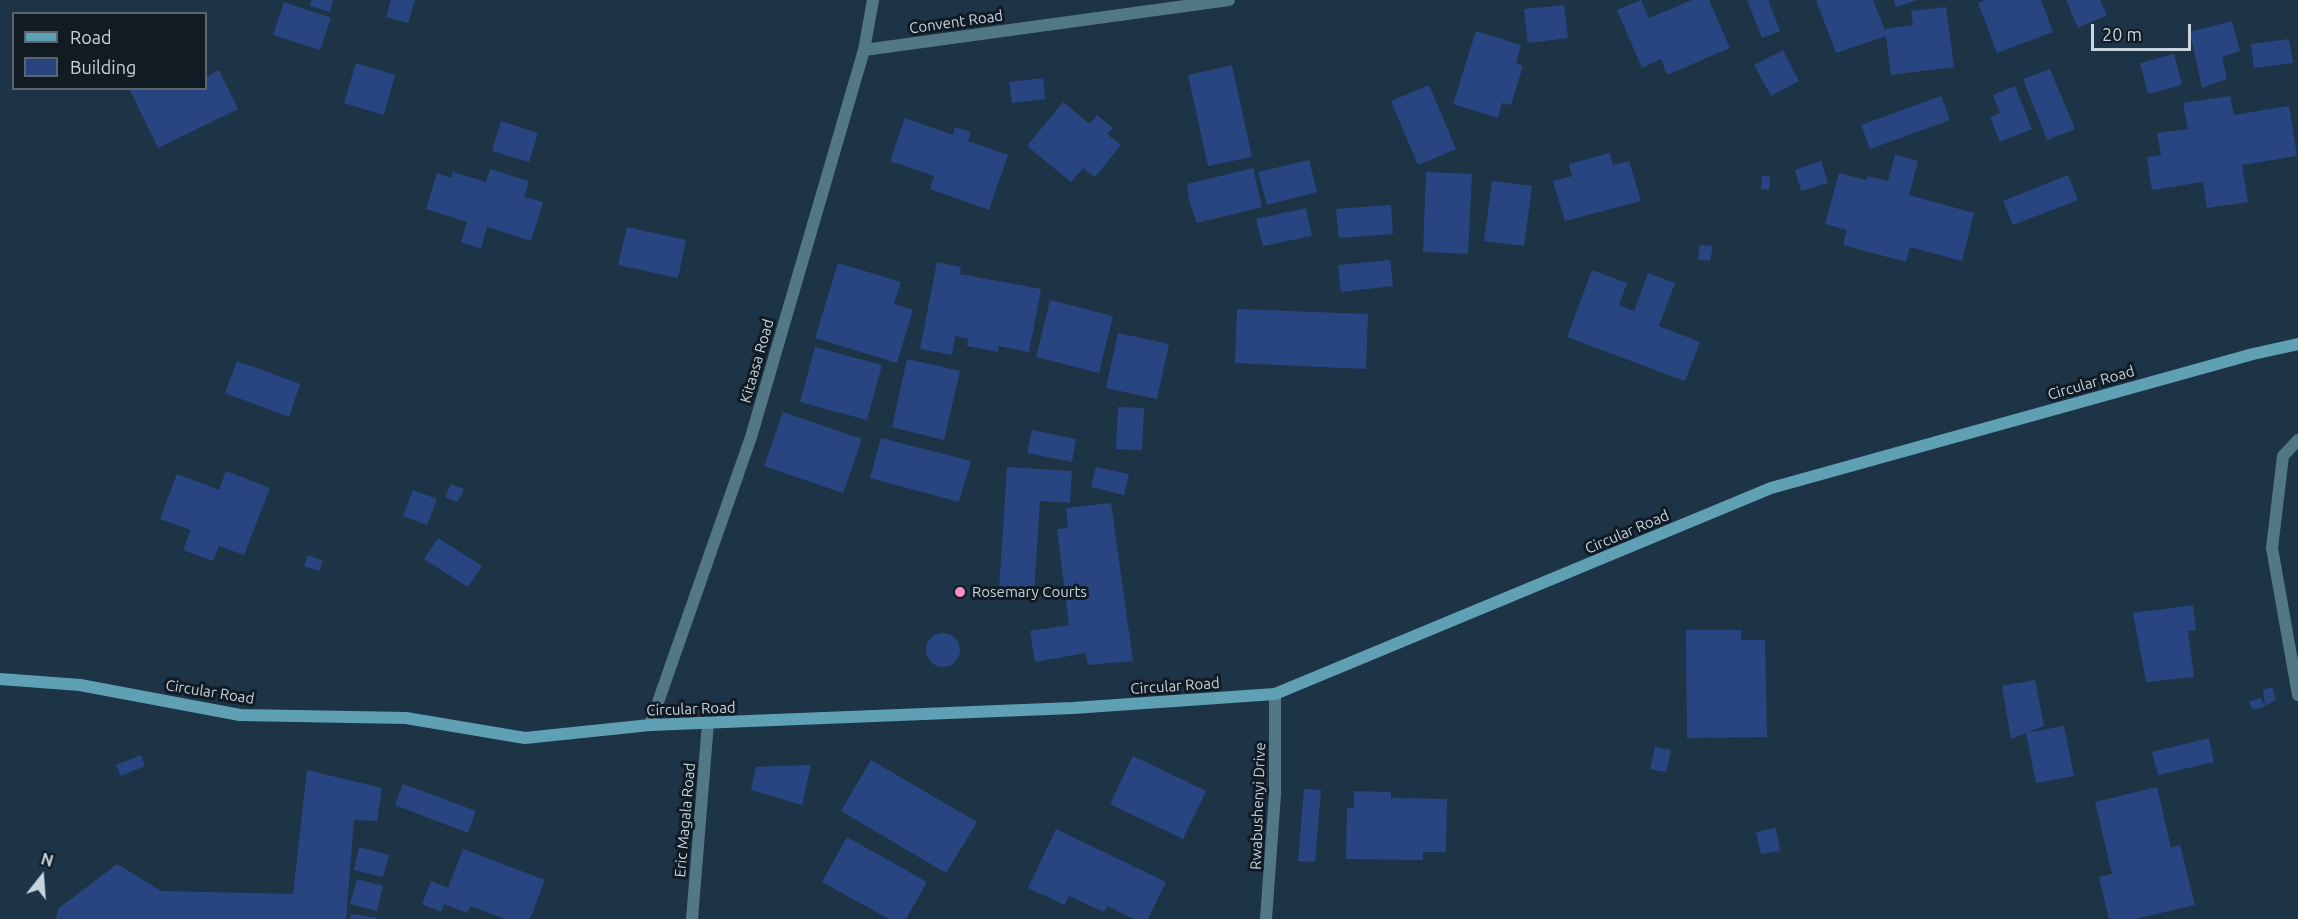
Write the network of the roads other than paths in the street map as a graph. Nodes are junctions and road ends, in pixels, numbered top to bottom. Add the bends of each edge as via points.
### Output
1 (873, 0) edge
2 (1229, 0) edge
3 (864, 50) junction
4 (2298, 344) edge
5 (2298, 440) edge
6 (0, 679) edge
7 (1275, 694) junction
8 (2298, 695) edge
9 (708, 723) junction
10 (650, 725) junction
11 (692, 919) edge
12 (1266, 919) edge

1 - 3 street, Kitaasa Road
2 - 3 street, Convent Road
3 - 10 street, Kitaasa Road via 751,437
4 - 7 street, Circular Road via 1771,488
5 - 8 street via 2283,456 2272,548
6 - 10 street, Circular Road via 80,685 240,715 406,718 525,738
7 - 9 street, Circular Road via 1073,708
7 - 12 street, Rwabushenyi Drive via 1275,794
9 - 10 street, Circular Road
9 - 11 street, Eric Magala Road

